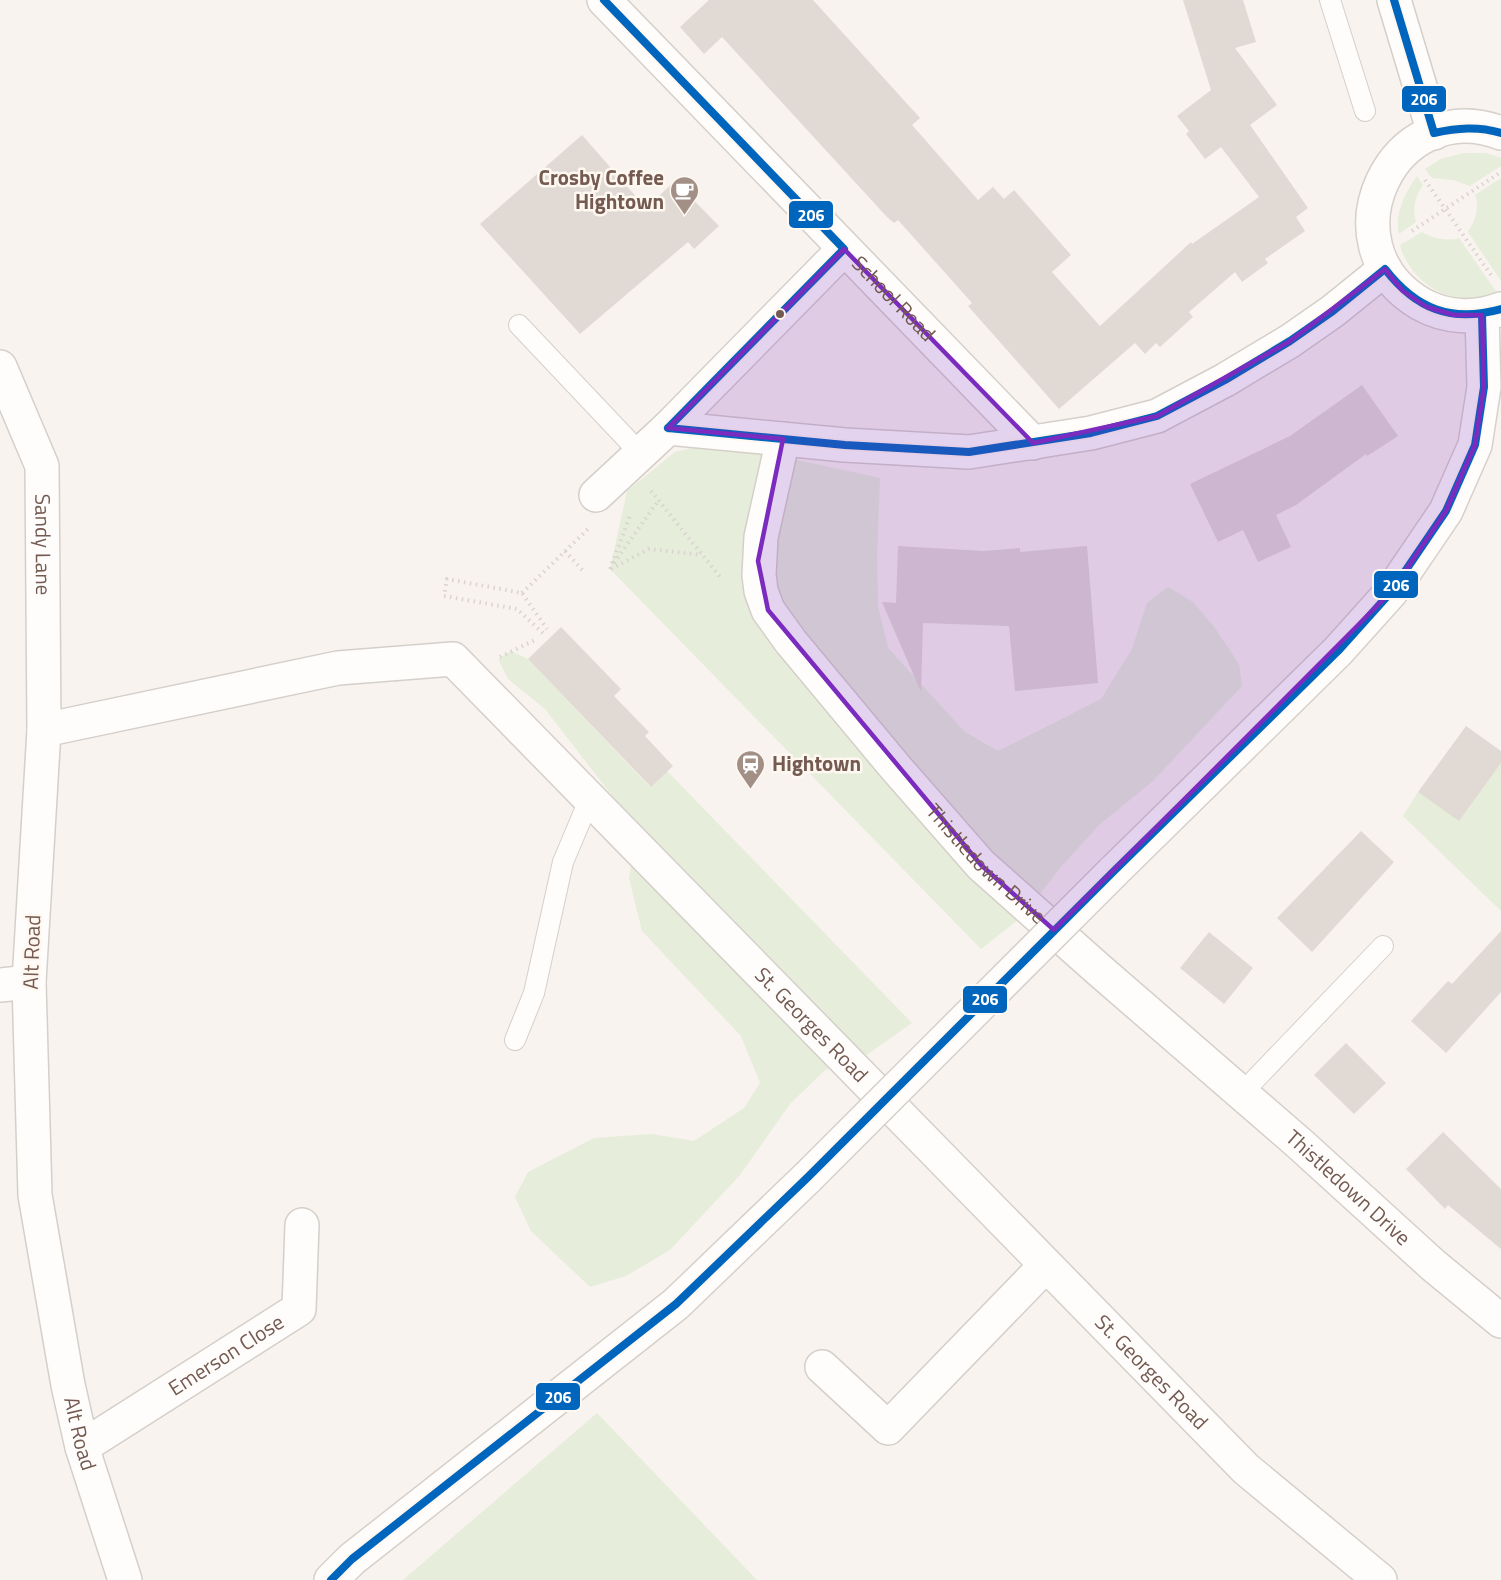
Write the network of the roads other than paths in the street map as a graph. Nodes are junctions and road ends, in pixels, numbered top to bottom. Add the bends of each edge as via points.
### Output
1 (604, 0) edge
2 (1330, 0) edge
3 (1394, 0) edge
4 (1365, 111) dead end
5 (1434, 133) junction
6 (1501, 133) edge
7 (844, 249) junction
8 (1385, 269) junction
9 (1493, 302) edge
10 (519, 325) dead end
11 (0, 367) edge
12 (668, 428) junction
13 (783, 439) junction
14 (1033, 443) junction
15 (640, 453) junction
16 (596, 495) dead end
17 (44, 730) junction
18 (590, 798) junction
19 (1383, 946) dead end
20 (15, 983) edge
21 (515, 1040) dead end
22 (1242, 1093) junction
23 (302, 1226) dead end
24 (1046, 1264) junction
25 (1501, 1321) edge
26 (822, 1367) dead end
27 (82, 1447) junction
28 (125, 1580) edge
29 (331, 1580) edge
30 (1380, 1580) edge

1 - 7 street, School Road
2 - 4 lane
3 - 5 street
5 - 6 street via 1464,127
5 - 8 street via 1399,155 1378,190 1372,229
7 - 12 street
7 - 14 street, School Road
8 - 9 street via 1403,291 1427,307 1469,317
8 - 14 street via 1290,341 1156,416
9 - 29 street, bridge via 1475,445 1446,510 1391,592 1338,651 675,1304 361,1552
10 - 15 lane
11 - 17 street, Sandy Lane via 42,466
12 - 13 street
12 - 15 street
13 - 14 street via 969,452
13 - 22 street, Thistledown Drive via 758,561 761,591 779,626 981,865
15 - 16 street
17 - 18 street, St. Georges Road via 338,668 453,659
17 - 20 street, Alt Road
18 - 21 lane via 563,862 534,993
18 - 24 street, St. Georges Road
19 - 22 lane
20 - 27 street, Alt Road via 35,1195
22 - 25 street, Thistledown Drive
23 - 27 street, Emerson Close via 299,1309
24 - 26 street via 888,1428
24 - 30 street, St. Georges Road via 1246,1469
27 - 28 street, Alt Road

